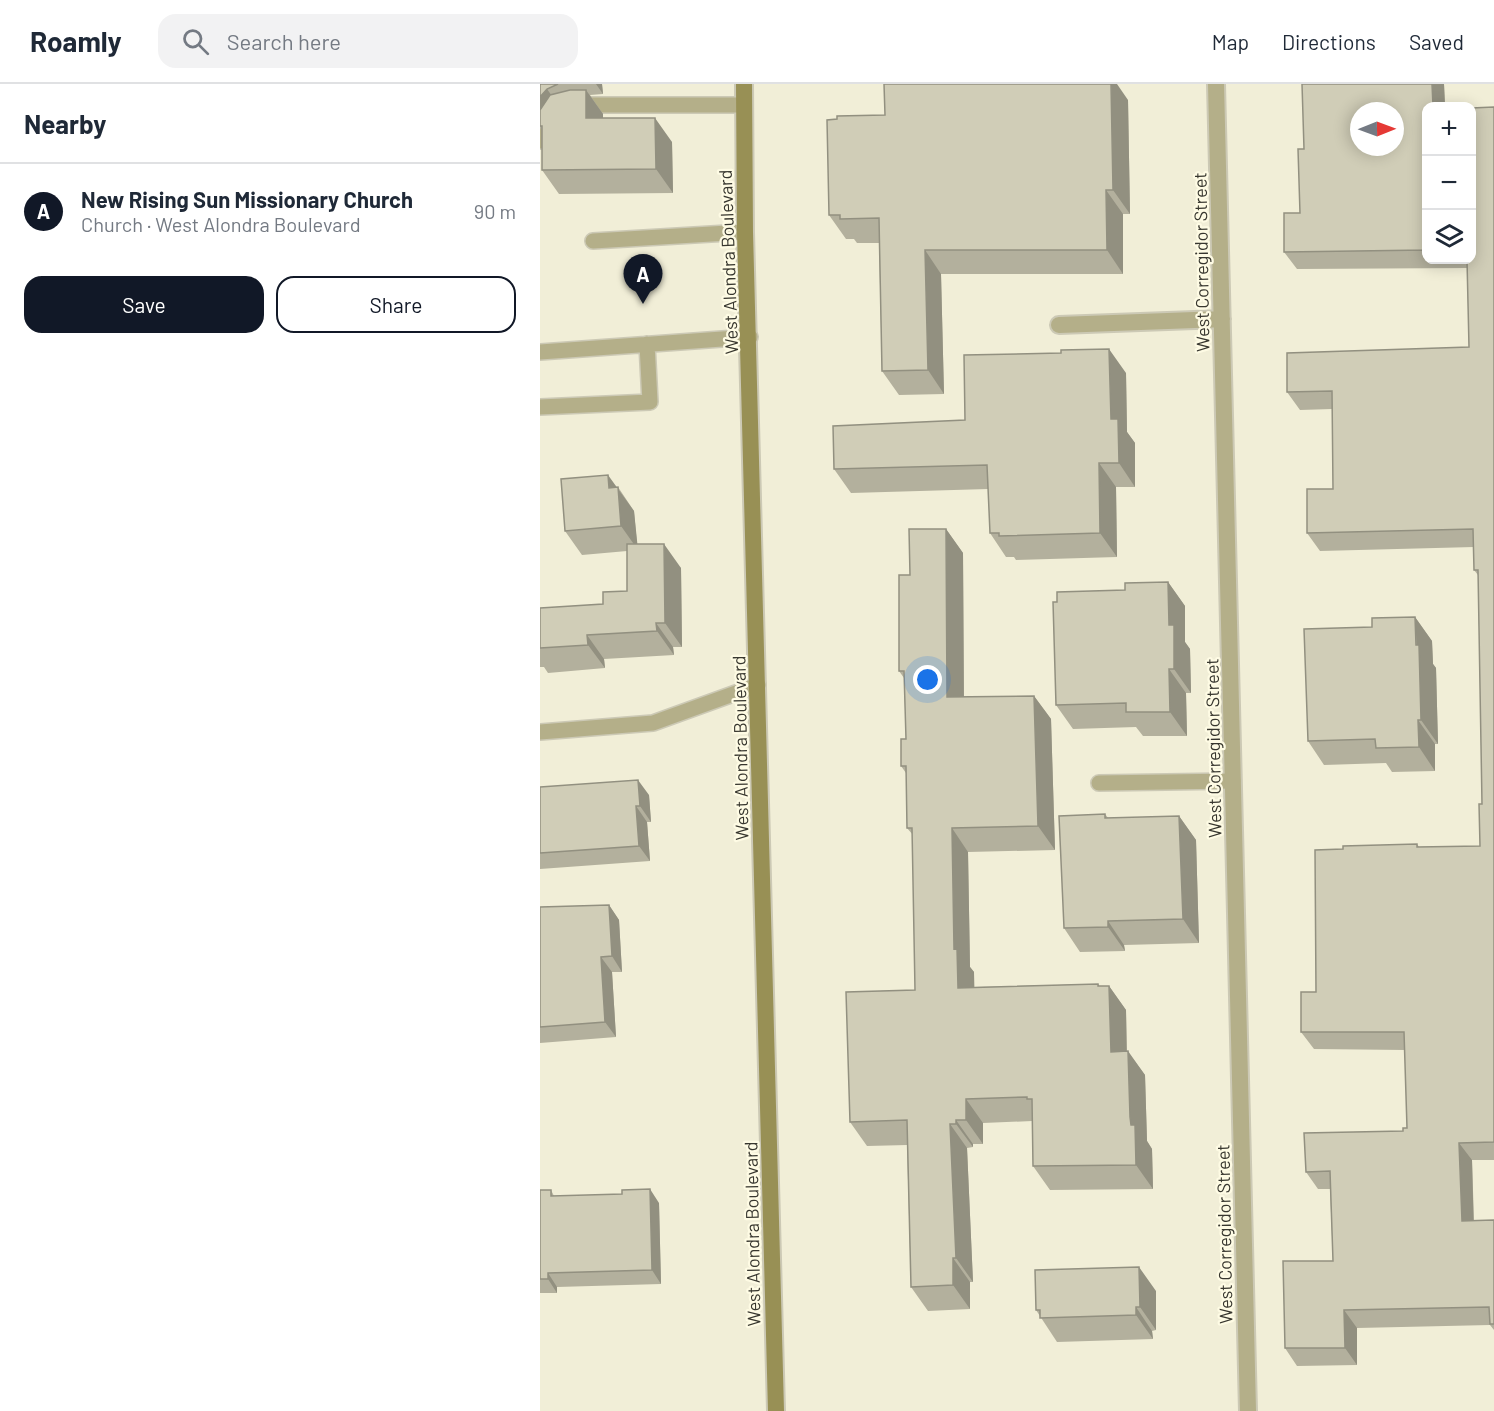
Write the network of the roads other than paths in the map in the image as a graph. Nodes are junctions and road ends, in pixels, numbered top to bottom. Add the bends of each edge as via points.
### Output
1 (744, 84) edge
2 (1216, 84) edge
3 (744, 105) junction
4 (540, 141) edge
5 (745, 232) junction
6 (593, 241) dead end
7 (1222, 319) junction
8 (1059, 324) dead end
9 (750, 337) junction
10 (647, 344) junction
11 (540, 352) edge
12 (540, 406) edge
13 (758, 685) junction
14 (540, 732) edge
15 (1233, 781) junction
16 (1099, 783) dead end
17 (776, 1411) edge
18 (1248, 1411) edge

1 - 3 main road, West Alondra Boulevard
2 - 7 street, West Corregidor Street
3 - 4 lane via 567,106
3 - 5 main road, West Alondra Boulevard
5 - 6 lane
5 - 9 main road, West Alondra Boulevard
7 - 8 street
7 - 15 street, West Corregidor Street
9 - 10 lane
9 - 13 main road, West Alondra Boulevard
10 - 11 lane
10 - 12 lane via 650,402
13 - 14 lane via 653,723
13 - 17 main road, West Alondra Boulevard
15 - 16 lane
15 - 18 street, West Corregidor Street

